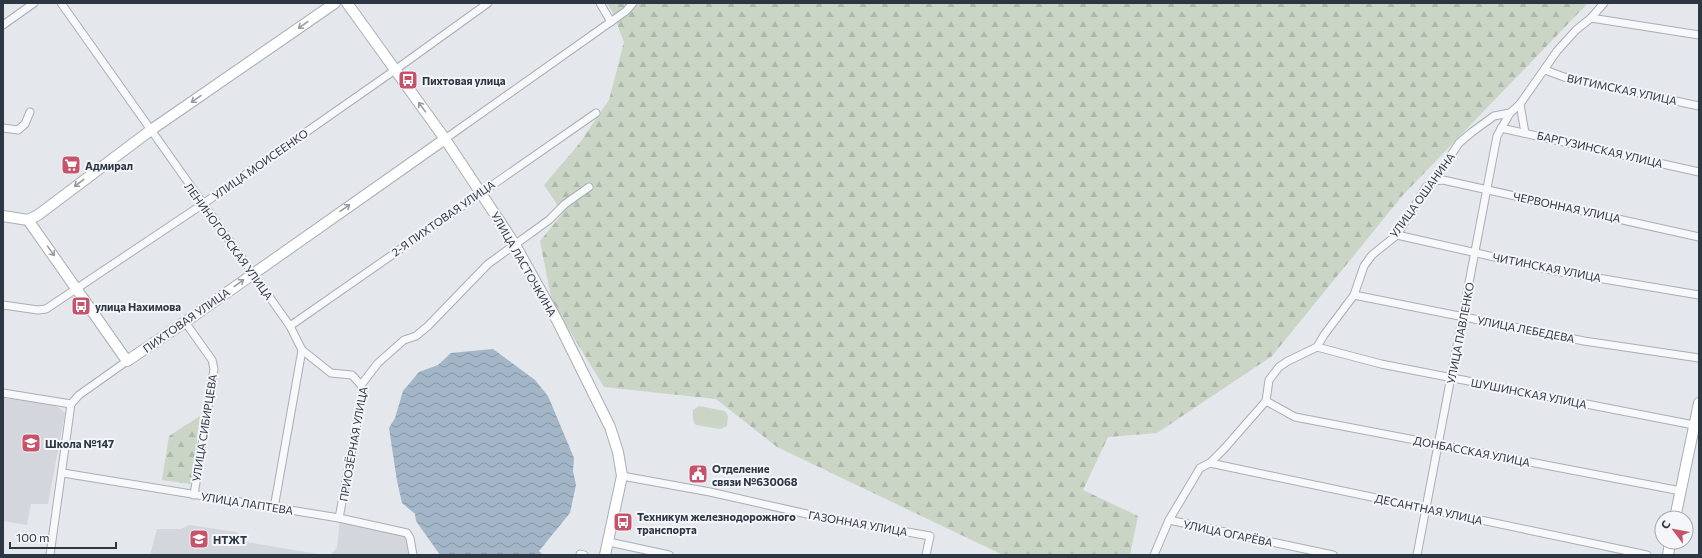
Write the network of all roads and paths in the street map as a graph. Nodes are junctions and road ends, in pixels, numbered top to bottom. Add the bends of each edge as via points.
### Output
1 (34, 3) edge
2 (61, 3) edge
3 (335, 3) edge
4 (347, 3) edge
5 (488, 3) edge
6 (600, 3) edge
7 (633, 3) edge
8 (1604, 3) edge
9 (1591, 18) junction
10 (611, 22) junction
11 (3, 25) edge
12 (1699, 35) edge
13 (395, 70) junction
14 (1545, 70) junction
15 (1520, 104) junction
16 (1699, 106) edge
17 (30, 112) dead end
18 (596, 113) dead end
19 (1510, 113) junction
20 (3, 128) edge
21 (1501, 128) junction
22 (151, 130) junction
23 (1525, 133) junction
24 (444, 139) junction
25 (1699, 172) edge
26 (1434, 181) junction
27 (589, 187) dead end
28 (1486, 190) junction
29 (481, 192) junction
30 (203, 204) junction
31 (3, 216) edge
32 (28, 220) junction
33 (1397, 235) junction
34 (1699, 237) edge
35 (514, 243) junction
36 (1475, 253) junction
37 (253, 273) junction
38 (78, 289) junction
39 (1354, 295) junction
40 (1699, 295) edge
41 (3, 305) edge
42 (1463, 316) junction
43 (185, 322) junction
44 (290, 326) junction
45 (1318, 348) junction
46 (302, 350) junction
47 (1699, 358) edge
48 (127, 361) junction
49 (1452, 378) junction
50 (360, 385) junction
51 (3, 393) edge
52 (1266, 401) junction
53 (1699, 403) edge
54 (71, 404) junction
55 (1694, 425) junction
56 (1439, 444) junction
57 (1210, 463) junction
58 (63, 473) junction
59 (622, 476) junction
60 (1681, 491) junction
61 (194, 495) junction
62 (274, 508) junction
63 (1426, 508) junction
64 (1677, 510) edge
65 (340, 518) junction
66 (1169, 520) junction
67 (609, 542) junction
68 (50, 555) edge
69 (413, 555) edge
70 (605, 555) edge
71 (669, 555) edge
72 (926, 555) edge
73 (1154, 555) edge
74 (1333, 555) edge
75 (1417, 555) edge
76 (1647, 555) edge

1 - 11 street
2 - 22 street, ЛЕНИНОГОРСКАЯ УЛИЦА
3 -> 22 street
4 - 13 street, УЛИЦА ЛАСТОЧКИНА
5 - 13 street, УЛИЦА МОИСЕЕНКО
6 - 10 street
7 - 10 street, ПИХТОВАЯ УЛИЦА
8 - 9 street, УЛИЦА ОШАНИНА
9 - 12 street
9 - 14 street, УЛИЦА ОШАНИНА via 1557,51
10 - 24 street, ПИХТОВАЯ УЛИЦА
24 -> 13 street, УЛИЦА ЛАСТОЧКИНА
13 - 30 street, УЛИЦА МОИСЕЕНКО
14 - 15 street, УЛИЦА ОШАНИНА
14 - 16 street, ВИТИМСКАЯ УЛИЦА via 1564,77
15 - 19 street, УЛИЦА ОШАНИНА
15 - 23 street
17 - 20 street via 25,124 18,130
18 - 29 street, 2-Я ПИХТОВАЯ УЛИЦА
19 - 21 street, УЛИЦА ПАВЛЕНКО
19 - 26 street, УЛИЦА ОШАНИНА via 1494,116 1459,143
21 - 23 street, БАРГУЗИНСКАЯ УЛИЦА
21 - 28 street, УЛИЦА ПАВЛЕНКО via 1497,136
22 - 30 street, ЛЕНИНОГОРСКАЯ УЛИЦА
22 -> 32 street
23 - 25 street, БАРГУЗИНСКАЯ УЛИЦА
24 - 29 street, УЛИЦА ЛАСТОЧКИНА
37 -> 24 street, ПИХТОВАЯ УЛИЦА
26 - 28 street, ЧЕРВОННАЯ УЛИЦА via 1443,180
26 - 33 street, УЛИЦА ОШАНИНА via 1426,187
27 - 35 street, ПРИОЗЁРНАЯ УЛИЦА
28 - 34 street, ЧЕРВОННАЯ УЛИЦА
28 - 36 street, УЛИЦА ПАВЛЕНКО
29 - 35 street, УЛИЦА ЛАСТОЧКИНА
29 - 44 street, 2-Я ПИХТОВАЯ УЛИЦА
30 - 37 street, ЛЕНИНОГОРСКАЯ УЛИЦА
30 - 38 street, УЛИЦА МОИСЕЕНКО
31 - 32 street
32 -> 38 street
33 - 36 street, ЧИТИНСКАЯ УЛИЦА
33 - 39 street, УЛИЦА ОШАНИНА via 1372,255 1364,266
35 - 50 street, ПРИОЗЁРНАЯ УЛИЦА via 488,264 428,326 416,336 404,340 378,363
35 - 59 street, УЛИЦА ЛАСТОЧКИНА via 558,322 610,427
36 - 40 street, ЧИТИНСКАЯ УЛИЦА via 1556,271
36 - 42 street, УЛИЦА ПАВЛЕНКО
43 -> 37 street, ПИХТОВАЯ УЛИЦА
37 - 44 street, ЛЕНИНОГОРСКАЯ УЛИЦА
38 - 41 street, УЛИЦА МОИСЕЕНКО via 46,309
38 - 48 street
39 - 42 street, УЛИЦА ЛЕБЕДЕВА
39 - 45 street, УЛИЦА ОШАНИНА via 1324,335
42 - 47 street, УЛИЦА ЛЕБЕДЕВА via 1584,341
42 - 49 street, УЛИЦА ПАВЛЕНКО
43 - 48 street, ПИХТОВАЯ УЛИЦА
43 - 61 street, УЛИЦА СИБИРЦЕВА via 212,360 214,369
44 - 46 street, ЛЕНИНОГОРСКАЯ УЛИЦА
45 - 49 street, ШУШИНСКАЯ УЛИЦА
45 - 52 street via 1279,367 1269,380
46 - 50 street via 331,374 352,375
46 - 62 street
48 - 54 street, ПИХТОВАЯ УЛИЦА via 79,395
49 - 55 street, ШУШИНСКАЯ УЛИЦА
49 - 56 street, УЛИЦА ПАВЛЕНКО
50 - 65 street, ПРИОЗЁРНАЯ УЛИЦА via 363,391
51 - 54 street
52 - 56 street, ДОНБАССКАЯ УЛИЦА via 1295,417
52 - 57 street
53 - 55 street
54 - 58 street
55 - 60 street
56 - 60 street, ДОНБАССКАЯ УЛИЦА
56 - 63 street, УЛИЦА ПАВЛЕНКО
57 - 63 street, ДЕСАНТНАЯ УЛИЦА
57 - 66 street via 1200,468
58 - 61 street, УЛИЦА ЛАПТЕВА via 153,486
58 - 68 street
59 - 67 street, УЛИЦА ЛАСТОЧКИНА
59 - 72 street, ГАЗОННАЯ УЛИЦА via 930,536
60 - 64 street
61 - 62 street, УЛИЦА ЛАПТЕВА
62 - 65 street, УЛИЦА ЛАПТЕВА
63 - 75 street, УЛИЦА ПАВЛЕНКО
63 - 76 street, ДЕСАНТНАЯ УЛИЦА
65 - 69 street, УЛИЦА ЛАПТЕВА via 407,533
66 - 73 street
66 - 74 street, УЛИЦА ОГАРЁВА
67 - 70 street, УЛИЦА ЛАСТОЧКИНА
67 - 71 street

